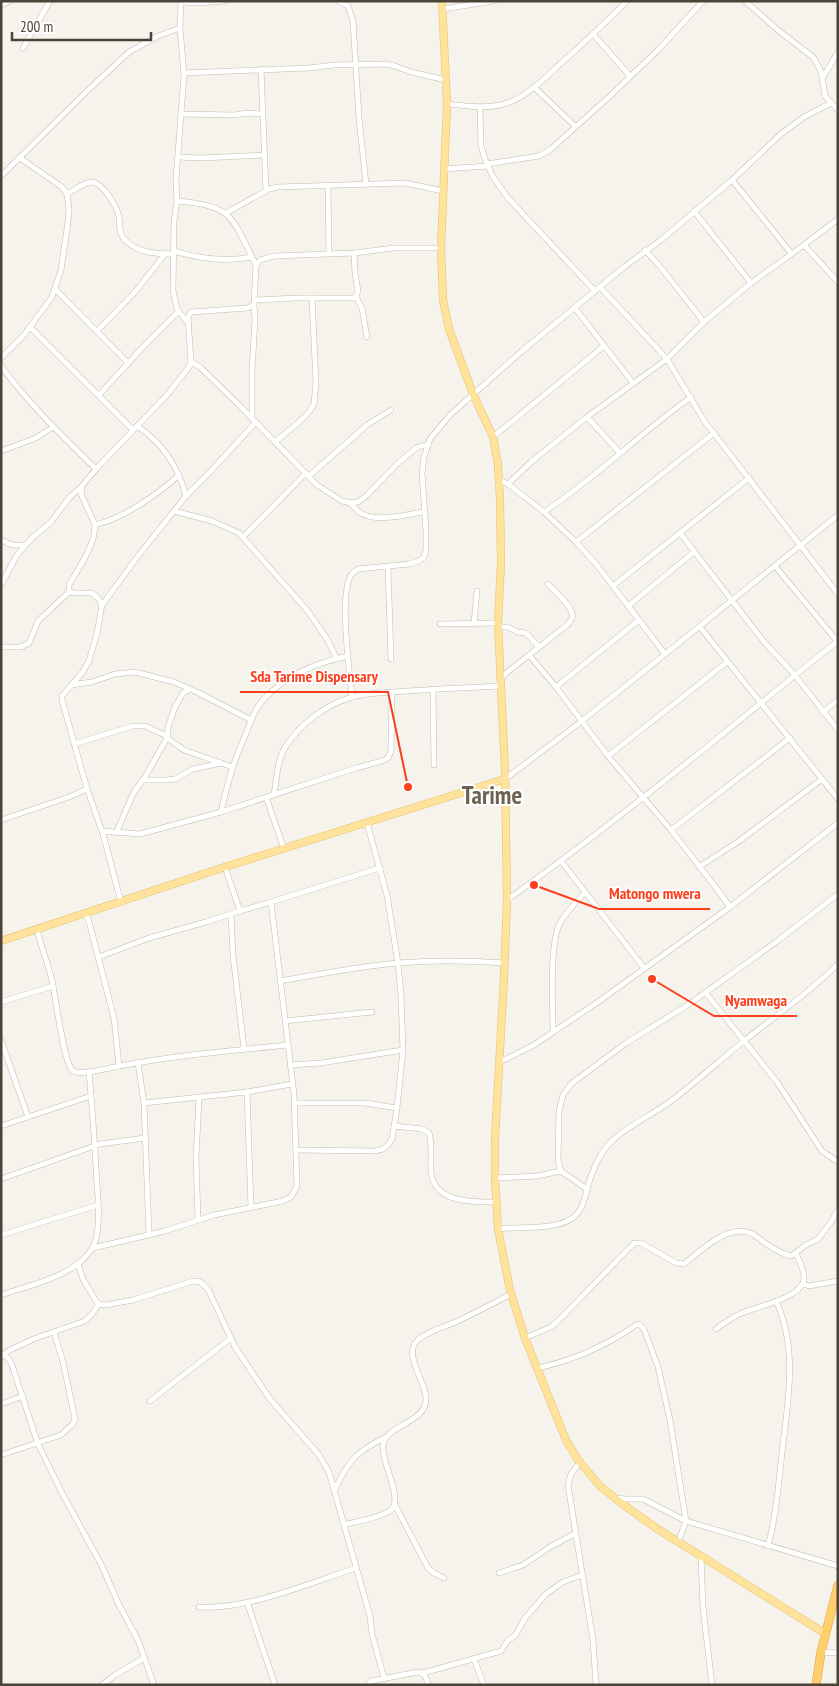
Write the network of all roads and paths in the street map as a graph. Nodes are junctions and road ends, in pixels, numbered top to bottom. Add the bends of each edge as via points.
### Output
1 (10, 1) edge
2 (50, 1) edge
3 (225, 1) edge
4 (339, 1) edge
5 (494, 1) edge
6 (627, 1) edge
7 (703, 1) edge
8 (745, 1) edge
9 (182, 2) edge
10 (1, 5) edge
11 (442, 5) edge
12 (180, 28) junction
13 (593, 34) junction
14 (23, 48) dead end
15 (838, 52) edge
16 (357, 64) junction
17 (261, 69) junction
18 (184, 73) junction
19 (630, 76) junction
20 (446, 80) junction
21 (822, 80) junction
22 (534, 87) junction
23 (830, 102) junction
24 (447, 104) junction
25 (480, 107) junction
26 (838, 110) edge
27 (181, 114) junction
28 (263, 114) junction
29 (575, 126) junction
30 (264, 155) junction
31 (178, 157) junction
32 (20, 158) junction
33 (488, 165) junction
34 (444, 168) junction
35 (1, 176) edge
36 (732, 180) junction
37 (366, 184) junction
38 (328, 186) junction
39 (266, 191) junction
40 (443, 191) junction
41 (67, 194) junction
42 (177, 201) junction
43 (694, 211) junction
44 (226, 213) junction
45 (838, 218) edge
46 (804, 245) junction
47 (440, 248) junction
48 (646, 250) junction
49 (174, 253) junction
50 (354, 253) junction
51 (791, 253) junction
52 (165, 254) junction
53 (329, 254) junction
54 (252, 257) junction
55 (256, 265) junction
56 (838, 282) edge
57 (751, 283) junction
58 (55, 289) junction
59 (598, 289) junction
60 (356, 297) junction
61 (312, 298) junction
62 (254, 302) junction
63 (575, 308) junction
64 (178, 311) junction
65 (704, 322) junction
66 (188, 323) junction
67 (30, 327) junction
68 (97, 331) junction
69 (367, 337) dead end
70 (604, 346) junction
71 (1, 358) edge
72 (667, 359) junction
73 (191, 362) junction
74 (128, 363) junction
75 (1, 366) edge
76 (634, 383) junction
77 (474, 394) junction
78 (99, 395) junction
79 (691, 397) junction
80 (392, 410) dead end
81 (587, 417) junction
82 (254, 421) junction
83 (53, 427) junction
84 (135, 428) junction
85 (714, 433) junction
86 (493, 436) junction
87 (275, 442) junction
88 (428, 444) junction
89 (1, 452) edge
90 (620, 453) junction
91 (96, 469) junction
92 (307, 474) junction
93 (179, 475) junction
94 (748, 478) junction
95 (498, 479) junction
96 (508, 484) junction
97 (82, 487) junction
98 (186, 496) junction
99 (352, 503) junction
100 (174, 511) junction
101 (425, 512) junction
102 (544, 512) junction
103 (838, 515) edge
104 (96, 525) junction
105 (680, 533) junction
106 (243, 537) junction
107 (1, 540) edge
108 (576, 542) junction
109 (26, 545) junction
110 (801, 545) junction
111 (694, 552) junction
112 (775, 566) junction
113 (388, 567) junction
114 (548, 584) dead end
115 (1, 585) edge
116 (613, 586) junction
117 (477, 590) dead end
118 (69, 592) junction
119 (838, 594) edge
120 (732, 600) junction
121 (102, 605) junction
122 (628, 606) junction
123 (640, 620) junction
124 (440, 624) dead end
125 (474, 624) junction
126 (498, 625) junction
127 (700, 627) junction
128 (837, 641) edge
129 (1, 647) edge
130 (539, 647) junction
131 (665, 654) junction
132 (348, 656) junction
133 (529, 656) junction
134 (337, 659) junction
135 (391, 659) dead end
136 (727, 662) junction
137 (794, 674) junction
138 (500, 678) junction
139 (71, 685) junction
140 (501, 686) junction
141 (556, 687) junction
142 (190, 689) junction
143 (433, 689) junction
144 (392, 692) junction
145 (352, 697) junction
146 (838, 700) edge
147 (762, 702) junction
148 (823, 712) junction
149 (251, 720) junction
150 (582, 721) junction
151 (838, 730) edge
152 (167, 737) junction
153 (790, 738) junction
154 (74, 744) junction
155 (608, 756) junction
156 (221, 763) junction
157 (434, 765) dead end
158 (232, 766) junction
159 (505, 779) junction
160 (822, 779) junction
161 (142, 780) junction
162 (87, 789) junction
163 (274, 794) junction
164 (266, 797) junction
165 (643, 797) junction
166 (838, 799) edge
167 (221, 812) junction
168 (1, 820) edge
169 (367, 823) junction
170 (838, 823) edge
171 (671, 830) junction
172 (102, 831) junction
173 (116, 833) junction
174 (284, 849) junction
175 (561, 861) junction
176 (225, 867) junction
177 (699, 867) junction
178 (380, 868) junction
179 (585, 893) junction
180 (838, 894) edge
181 (507, 900) junction
182 (121, 902) junction
183 (271, 902) junction
184 (730, 907) junction
185 (240, 911) junction
186 (83, 914) junction
187 (231, 915) junction
188 (37, 929) junction
189 (1, 941) edge
190 (98, 957) junction
191 (398, 963) junction
192 (505, 963) junction
193 (838, 964) edge
194 (644, 968) junction
195 (280, 981) junction
196 (53, 986) junction
197 (704, 992) junction
198 (1, 1002) edge
199 (372, 1012) dead end
200 (285, 1021) junction
201 (553, 1032) junction
202 (1, 1040) edge
203 (744, 1041) junction
204 (287, 1045) junction
205 (244, 1050) junction
206 (403, 1050) junction
207 (500, 1062) junction
208 (138, 1063) junction
209 (119, 1066) junction
210 (290, 1066) junction
211 (89, 1072) junction
212 (292, 1084) junction
213 (247, 1092) junction
214 (91, 1096) junction
215 (199, 1098) junction
216 (144, 1103) junction
217 (294, 1103) junction
218 (398, 1108) junction
219 (28, 1117) junction
220 (1, 1126) edge
221 (394, 1126) junction
222 (145, 1138) junction
223 (94, 1146) junction
224 (296, 1150) junction
225 (838, 1162) edge
226 (561, 1170) junction
227 (495, 1178) junction
228 (1, 1179) edge
229 (587, 1189) junction
230 (496, 1202) junction
231 (98, 1205) junction
232 (251, 1208) junction
233 (838, 1210) edge
234 (198, 1219) junction
235 (498, 1229) junction
236 (149, 1234) junction
237 (1, 1235) edge
238 (93, 1248) junction
239 (796, 1253) junction
240 (78, 1264) junction
241 (838, 1281) edge
242 (803, 1284) junction
243 (511, 1294) junction
244 (1, 1295) edge
245 (776, 1301) junction
246 (99, 1304) junction
247 (716, 1329) dead end
248 (54, 1332) junction
249 (231, 1338) junction
250 (525, 1338) junction
251 (2, 1354) edge
252 (538, 1368) junction
253 (23, 1396) junction
254 (150, 1402) dead end
255 (1, 1404) edge
256 (389, 1435) junction
257 (38, 1444) junction
258 (1, 1456) edge
259 (580, 1462) junction
260 (335, 1489) junction
261 (613, 1497) junction
262 (395, 1505) junction
263 (686, 1521) junction
264 (344, 1525) junction
265 (576, 1533) junction
266 (678, 1543) junction
267 (768, 1546) junction
268 (700, 1556) junction
269 (838, 1566) edge
270 (356, 1568) junction
271 (499, 1573) dead end
272 (582, 1574) junction
273 (444, 1578) dead end
274 (838, 1585) edge
275 (246, 1602) junction
276 (199, 1607) dead end
277 (826, 1634) junction
278 (821, 1652) junction
279 (838, 1653) edge
280 (144, 1658) junction
281 (474, 1658) junction
282 (423, 1673) junction
283 (384, 1678) junction
284 (102, 1685) edge
285 (154, 1685) edge
286 (275, 1685) edge
287 (368, 1685) edge
288 (428, 1685) edge
289 (484, 1685) edge
290 (596, 1685) edge
291 (712, 1685) edge
292 (816, 1685) edge

1 - 10 street
2 - 14 street
3 - 9 street
4 - 16 street via 351,10
5 - 11 street
6 - 13 street
7 - 19 street
8 - 21 street via 813,58
9 - 12 street
11 - 20 main road
12 - 18 street
12 - 32 street via 129,52
13 - 19 street
13 - 22 street
15 - 21 street
16 - 17 street
16 - 20 street via 386,64
16 - 37 street
17 - 18 street
17 - 28 street
18 - 27 street
19 - 29 street
20 - 24 main road
21 - 23 street via 825,96
22 - 25 street via 507,104
22 - 29 street
23 - 26 street
23 - 36 street via 781,134
24 - 25 street
24 - 34 main road
25 - 33 street via 481,146
27 - 28 street
27 - 31 street
28 - 30 street
29 - 33 street via 539,156
30 - 31 street
30 - 39 street
31 - 42 street
32 - 35 street
32 - 41 street via 62,187
33 - 34 street
33 - 59 street via 508,198
34 - 40 main road
36 - 43 street
36 - 51 street
37 - 38 street
37 - 40 street via 405,183
38 - 39 street via 278,187
38 - 53 street
39 - 44 street
40 - 47 main road
41 - 52 street via 87,183 98,184 117,210 124,239 140,250
41 - 58 street via 69,209 65,248
42 - 44 street via 195,202
42 - 49 street
43 - 48 street
43 - 57 street
44 - 54 street
45 - 46 street
46 - 51 street
46 - 56 street
47 - 50 street via 394,248
47 - 77 main road via 449,329
48 - 59 street
48 - 65 street
49 - 52 street
49 - 54 street via 237,260
49 - 64 street via 173,290
50 - 53 street
50 - 60 street
51 - 57 street
52 - 68 street
53 - 55 street via 274,256 260,260
54 - 55 street
55 - 62 street
57 - 65 street
58 - 67 street
58 - 68 street
59 - 63 street
59 - 72 street
60 - 61 street
60 - 69 street via 362,308
61 - 62 street
61 - 87 street via 314,404
62 - 66 street via 248,308 191,312
62 - 82 street
63 - 70 street
63 - 77 street
64 - 66 street
64 - 74 street
65 - 72 street
66 - 73 street
67 - 71 street
67 - 78 street
68 - 74 street
70 - 76 street
70 - 86 street
72 - 76 street
72 - 79 street
73 - 82 street via 200,367
73 - 84 street via 190,368
74 - 78 street
75 - 83 street
76 - 81 street
77 - 86 main road
77 - 88 street via 450,415
78 - 84 street
79 - 85 street
79 - 90 street
80 - 92 street
81 - 90 street
81 - 96 street
82 - 87 street
82 - 98 street
83 - 89 street via 36,438
83 - 91 street
84 - 91 street
84 - 93 street via 157,441
85 - 94 street
85 - 108 street
86 - 95 main road
87 - 92 street
88 - 99 street via 416,448 366,496
88 - 101 street via 422,473
90 - 102 street
91 - 97 street
92 - 99 street via 328,493
92 - 106 street
93 - 98 street
93 - 104 street via 140,504
94 - 105 street
94 - 110 street
95 - 96 street
95 - 126 main road
96 - 102 street
97 - 104 street via 81,494
97 - 109 street
98 - 100 street
99 - 101 street via 360,514 372,518
100 - 106 street via 226,526
100 - 121 street
101 - 113 street via 424,557 419,562
102 - 108 street
103 - 110 street
104 - 118 street via 91,543 69,585
105 - 111 street
105 - 116 street
106 - 134 street via 307,610
107 - 109 street via 12,545
108 - 116 street
109 - 115 street
110 - 112 street
110 - 119 street
111 - 120 street
111 - 122 street
112 - 120 street
112 - 128 street
113 - 132 street via 358,569 349,579 345,628
113 - 135 street
114 - 130 street via 573,612 567,625
116 - 122 street
117 - 125 street
118 - 121 street via 92,593
118 - 129 street via 38,621 29,643 21,647
120 - 127 street
120 - 137 street
121 - 139 street via 89,661
122 - 123 street
123 - 131 street
123 - 141 street
124 - 125 street
125 - 126 street
126 - 130 street via 526,633
126 - 138 main road
127 - 131 street
127 - 136 street
128 - 137 street
130 - 133 street
131 - 150 street
132 - 134 street
132 - 145 street
133 - 138 street
133 - 141 street
134 - 149 street via 306,668 287,680 262,701
136 - 147 street
136 - 155 street
137 - 147 street
137 - 148 street
138 - 140 main road
139 - 142 street via 135,672
139 - 154 street via 62,700
140 - 143 street
140 - 159 main road
141 - 150 street
142 - 149 street
142 - 152 street via 183,693 175,707
143 - 144 street
143 - 157 street
144 - 145 street
144 - 163 street via 392,751 388,758
145 - 163 street via 313,717 285,747
146 - 148 street
147 - 153 street
147 - 165 street
148 - 151 street
149 - 158 street
150 - 155 street
150 - 159 street
152 - 154 street via 145,726 133,726
152 - 156 street via 184,750
152 - 161 street
153 - 160 street
153 - 171 street
154 - 162 street
155 - 165 street
156 - 158 street
156 - 161 street via 193,769 175,779
158 - 167 street
159 - 169 main road
159 - 181 main road
160 - 166 street
160 - 177 street
161 - 173 street
162 - 168 street
162 - 172 street
163 - 164 street
164 - 167 street
164 - 174 street
165 - 171 street
165 - 175 street
167 - 173 street via 140,834
169 - 174 main road
169 - 178 street
170 - 184 street
171 - 177 street
172 - 173 street
172 - 182 street
174 - 176 main road
175 - 179 street
175 - 181 street
176 - 182 main road
176 - 185 street
177 - 184 street
178 - 183 street
178 - 191 street
179 - 194 street
179 - 201 street via 556,932
180 - 197 street
181 - 192 main road
182 - 186 main road
183 - 185 street
183 - 195 street
184 - 194 street
185 - 187 street
186 - 188 main road
186 - 190 street via 88,918
187 - 190 street via 149,938
187 - 205 street
188 - 189 main road
188 - 196 street
190 - 209 street via 114,1018
191 - 192 street
191 - 195 street
191 - 206 street
192 - 207 main road
193 - 203 street
194 - 201 street
195 - 200 street
196 - 198 street
196 - 211 street via 69,1064 76,1072
197 - 203 street
197 - 226 street via 571,1084 563,1095 559,1111 558,1160
199 - 200 street
200 - 204 street
201 - 207 street
202 - 219 street
203 - 225 street via 777,1082 822,1151
203 - 229 street via 685,1091 613,1140 603,1152
204 - 205 street
204 - 210 street
205 - 208 street
206 - 210 street
206 - 218 street
207 - 227 main road
208 - 209 street
208 - 216 street
209 - 211 street
210 - 212 street
211 - 214 street
212 - 213 street
212 - 217 street
213 - 215 street
213 - 232 street
214 - 219 street
214 - 223 street
215 - 216 street
215 - 234 street via 196,1151
216 - 222 street
217 - 218 street via 365,1103
217 - 224 street
218 - 221 street
219 - 220 street
221 - 224 street via 392,1139 382,1149
221 - 230 street via 429,1132 431,1174 434,1184 447,1196
222 - 223 street
222 - 236 street
223 - 228 street
223 - 231 street
224 - 232 street via 295,1192 283,1201
226 - 227 street via 537,1176
226 - 229 street
227 - 230 main road
229 - 235 street via 580,1209 566,1222 552,1226
230 - 235 main road
231 - 237 street
231 - 238 street
232 - 234 street
233 - 239 street via 818,1239
234 - 236 street
235 - 243 main road
236 - 238 street
238 - 240 street
239 - 242 street via 804,1271
239 - 250 street via 785,1255 744,1230 718,1238 684,1264 634,1243 559,1320
240 - 244 street
240 - 246 street via 83,1279
241 - 242 street via 809,1286
242 - 245 street
243 - 250 main road
243 - 256 street via 415,1343 412,1356 424,1388 425,1405 413,1419
245 - 247 street via 743,1312
245 - 267 street via 785,1327 790,1366 782,1468
246 - 248 street via 85,1321
246 - 249 street via 132,1300 193,1281 200,1282 208,1289
248 - 251 street
248 - 257 street via 75,1419 61,1435
249 - 254 street
249 - 260 street via 270,1399 319,1455
250 - 252 main road
251 - 253 street via 12,1365
252 - 259 main road via 566,1440
252 - 263 street via 580,1356 636,1324 642,1326 658,1367 670,1420
253 - 255 street
253 - 257 street
256 - 260 street via 352,1458
256 - 262 street via 383,1449
257 - 258 street
257 - 280 street via 102,1566
259 - 261 main road
259 - 265 street via 568,1481
260 - 264 street
261 - 263 street via 643,1498
261 - 266 main road
262 - 264 street via 385,1514
262 - 273 street via 425,1563
263 - 266 street
263 - 267 street
264 - 270 street
265 - 271 street via 523,1564
265 - 272 street
266 - 268 main road
267 - 269 street
268 - 277 main road
268 - 291 street
270 - 275 street
270 - 283 street
272 - 281 street via 546,1594 501,1651
272 - 290 street via 593,1640
274 - 277 highway
275 - 276 street via 216,1608
275 - 286 street
277 - 278 highway
278 - 279 street
278 - 292 highway
280 - 284 street
280 - 285 street
281 - 282 street
281 - 289 street
282 - 283 street
282 - 288 street
283 - 287 street

